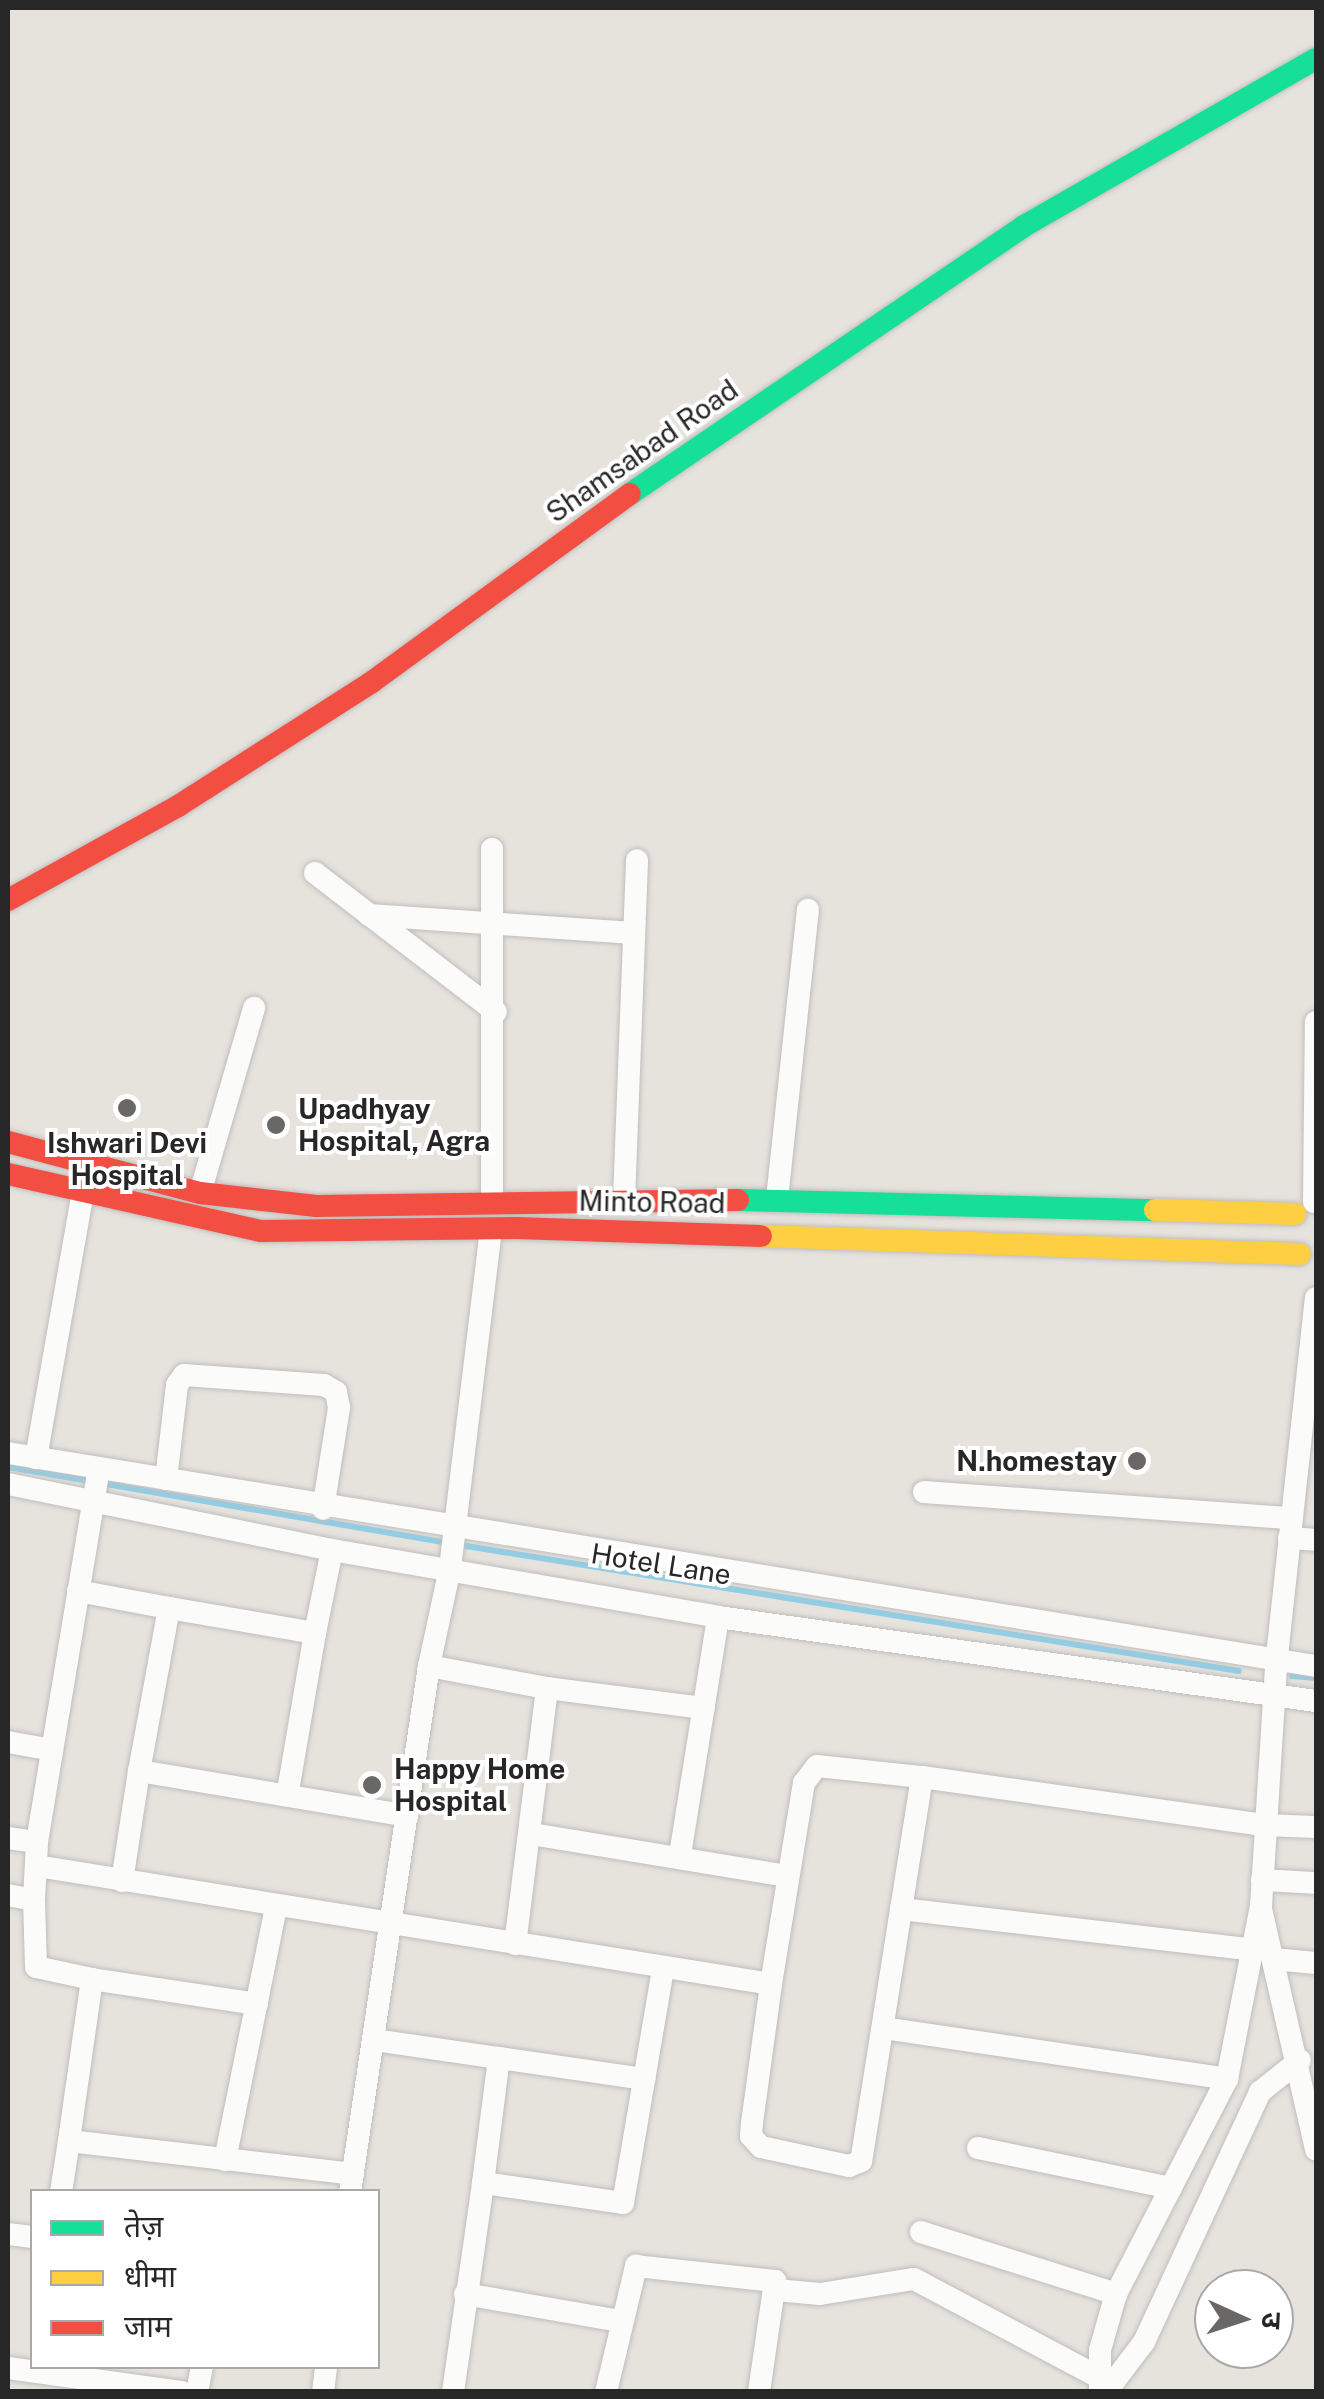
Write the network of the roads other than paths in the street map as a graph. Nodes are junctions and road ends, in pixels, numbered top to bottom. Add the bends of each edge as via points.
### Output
1 (1316, 59) edge
2 (492, 848) dead end
3 (636, 860) dead end
4 (315, 873) dead end
5 (8, 900) edge
6 (808, 910) dead end
7 (369, 915) junction
8 (494, 924) junction
9 (633, 933) junction
10 (254, 1008) dead end
11 (496, 1012) junction
12 (1316, 1022) edge
13 (8, 1142) edge
14 (8, 1174) edge
15 (83, 1192) junction
16 (200, 1194) junction
17 (777, 1199) junction
18 (492, 1200) junction
19 (624, 1200) junction
20 (1308, 1206) edge
21 (491, 1229) junction
22 (1308, 1256) edge
23 (1316, 1298) edge
24 (1310, 1408) edge
25 (8, 1453) edge
26 (36, 1458) junction
27 (99, 1468) junction
28 (166, 1479) junction
29 (8, 1484) edge
30 (924, 1492) dead end
31 (94, 1500) junction
32 (323, 1509) junction
33 (1290, 1528) junction
34 (455, 1530) junction
35 (1316, 1540) edge
36 (332, 1550) junction
37 (450, 1568) junction
38 (78, 1591) junction
39 (169, 1608) junction
40 (718, 1616) junction
41 (315, 1633) junction
42 (1276, 1664) junction
43 (429, 1666) junction
44 (1316, 1666) edge
45 (547, 1688) junction
46 (1274, 1696) junction
47 (1316, 1701) edge
48 (704, 1708) junction
49 (8, 1742) edge
50 (52, 1750) junction
51 (138, 1771) junction
52 (922, 1777) junction
53 (287, 1796) junction
54 (406, 1816) junction
55 (1264, 1825) junction
56 (1316, 1827) edge
57 (531, 1834) junction
58 (8, 1838) edge
59 (37, 1842) junction
60 (680, 1855) junction
61 (37, 1866) junction
62 (788, 1876) junction
63 (1262, 1880) junction
64 (122, 1881) junction
65 (1316, 1883) edge
66 (8, 1896) edge
67 (34, 1900) junction
68 (1261, 1906) junction
69 (276, 1907) junction
70 (901, 1909) junction
71 (390, 1926) junction
72 (515, 1944) junction
73 (1249, 1949) junction
74 (1273, 1959) junction
75 (1316, 1963) edge
76 (663, 1968) junction
77 (92, 1979) junction
78 (771, 1984) junction
79 (257, 2004) junction
80 (883, 2028) junction
81 (374, 2040) junction
82 (498, 2058) junction
83 (1300, 2060) junction
84 (644, 2079) junction
85 (1227, 2079) junction
86 (1313, 2114) edge
87 (69, 2142) junction
88 (978, 2148) dead end
89 (1316, 2150) edge
90 (225, 2160) junction
91 (352, 2183) edge
92 (483, 2183) junction
93 (1171, 2188) junction
94 (61, 2189) edge
95 (921, 2232) dead end
96 (776, 2290) junction
97 (466, 2294) junction
98 (1116, 2294) junction
99 (620, 2322) junction
100 (8, 2368) edge
101 (88, 2384) edge
102 (1102, 2387) edge
103 (182, 2392) edge
104 (453, 2392) edge
105 (606, 2392) edge
106 (759, 2392) edge

1 - 5 street, Shamsabad Road via 1024,226 591,521 372,682 178,806
2 - 8 street
3 - 9 street
4 - 7 street
6 - 17 street
7 - 8 street
7 - 11 street
8 - 9 street
8 - 11 street
9 - 19 street
10 - 16 street
11 - 18 street
12 - 20 street
13 - 16 street, Minto Road
14 - 15 street, Minto Road
15 - 21 street, Minto Road via 260,1231
15 - 26 street
16 - 18 street, Minto Road via 316,1206
17 - 19 street, Minto Road
17 - 20 street, Minto Road
18 - 19 street, Minto Road
20 - 22 street via 1290,1236
21 - 22 street, Minto Road
21 - 34 street
23 - 24 street
24 - 33 street
25 - 26 street, Hotel Lane
26 - 27 street, Hotel Lane
27 - 28 street, Hotel Lane
27 - 31 street
28 - 32 street, Hotel Lane
28 - 32 street via 177,1385 184,1375 324,1385 336,1392 339,1408
29 - 31 street
30 - 33 street
31 - 36 street
31 - 38 street
32 - 34 street, Hotel Lane
33 - 35 street
33 - 42 street
34 - 37 street
34 - 42 street, Hotel Lane
36 - 37 street
36 - 41 street
37 - 40 street
37 - 43 street
38 - 39 street
38 - 50 street
39 - 41 street
39 - 51 street
40 - 46 street
40 - 48 street
41 - 53 street
42 - 44 street, Hotel Lane
42 - 46 street
43 - 45 street
43 - 54 street
45 - 48 street
45 - 57 street
46 - 47 street
46 - 55 street
48 - 60 street
49 - 50 street
50 - 59 street
51 - 53 street
51 - 64 street
52 - 55 street
52 - 62 street via 826,1765 809,1771
52 - 70 street
53 - 54 street
54 - 71 street
55 - 56 street
55 - 63 street
57 - 60 street
57 - 72 street
58 - 59 street
59 - 61 street
60 - 62 street
61 - 64 street
61 - 67 street
62 - 78 street
63 - 65 street
63 - 68 street
64 - 69 street
66 - 67 street
67 - 77 street via 36,1966
68 - 73 street
68 - 74 street
69 - 71 street
69 - 79 street
70 - 73 street
70 - 80 street
71 - 72 street
71 - 81 street
72 - 76 street
73 - 85 street
74 - 75 street
74 - 83 street
76 - 78 street
76 - 84 street
77 - 79 street
77 - 87 street
78 - 80 street via 752,2124 761,2146 850,2166 861,2161
79 - 90 street
80 - 85 street
81 - 82 street
81 - 91 street
82 - 84 street
82 - 92 street
83 - 86 street
83 - 102 street via 1260,2092 1144,2342
84 - 92 street via 622,2203
85 - 93 street
86 - 89 street
87 - 90 street
87 - 94 street
88 - 93 street
90 - 91 street
92 - 97 street
93 - 98 street
95 - 98 street
96 - 99 street via 766,2278 633,2267
96 - 102 street via 820,2294 914,2279
96 - 106 street
97 - 99 street
97 - 104 street
98 - 102 street
99 - 105 street
100 - 101 street
101 - 103 street

